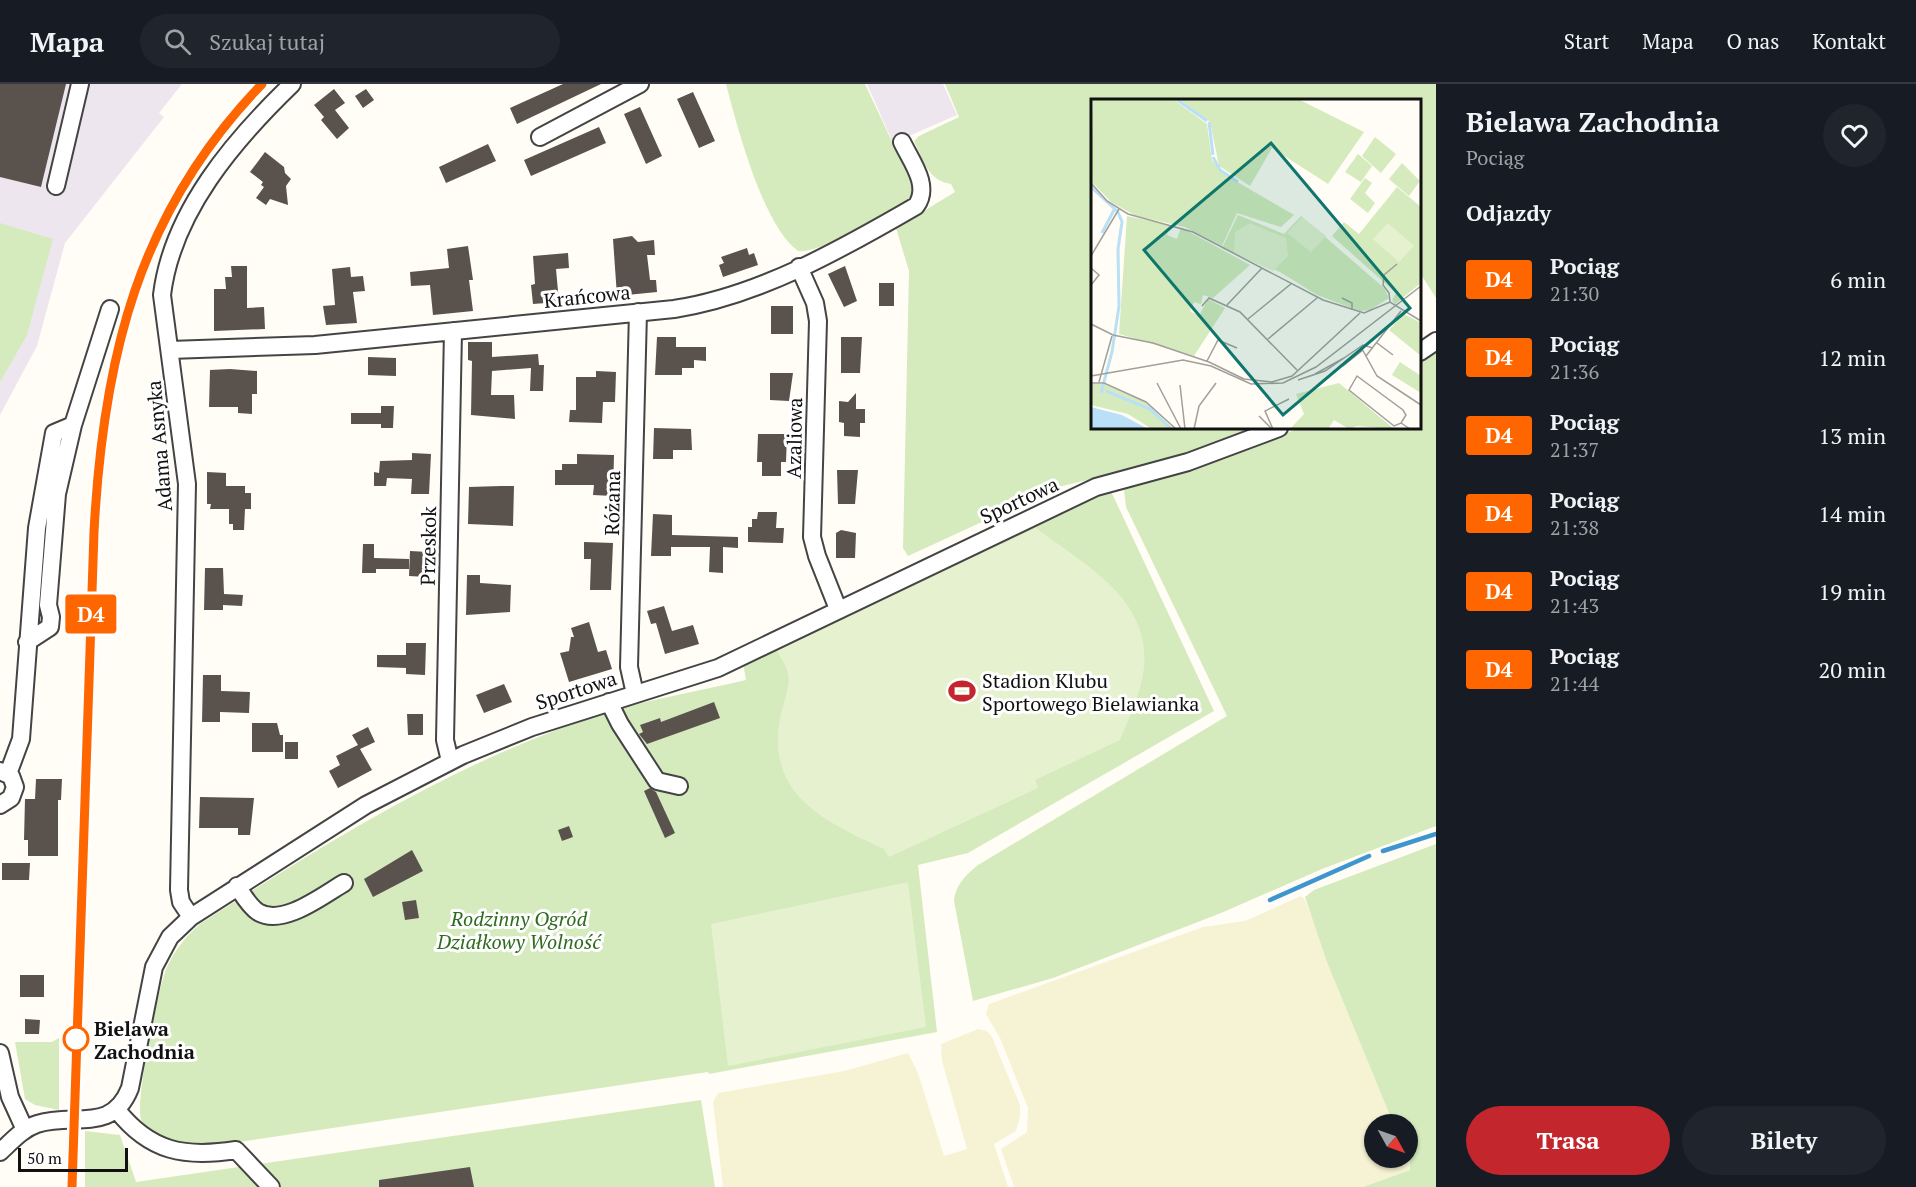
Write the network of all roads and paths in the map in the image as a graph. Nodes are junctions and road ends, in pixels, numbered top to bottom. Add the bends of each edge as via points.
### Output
1 (80, 84) edge
2 (292, 84) edge
3 (640, 84) edge
4 (540, 137) dead end
5 (902, 142) dead end
6 (56, 186) dead end
7 (799, 267) junction
8 (110, 309) dead end
9 (638, 312) junction
10 (453, 331) junction
11 (1436, 341) edge
12 (170, 350) junction
13 (1421, 351) edge
14 (1276, 429) edge
15 (838, 609) junction
16 (635, 694) junction
17 (609, 702) junction
18 (450, 761) junction
19 (4, 772) edge
20 (679, 786) dead end
21 (0, 805) edge
22 (344, 883) dead end
23 (237, 886) junction
24 (191, 917) junction
25 (0, 1053) edge
26 (117, 1110) junction
27 (25, 1130) junction
28 (0, 1152) edge
29 (271, 1187) edge

1 - 6 street
2 - 12 street, Adama Asnyka via 253,122 215,170 176,239 162,295
3 - 4 street
5 - 7 street, Krańcowa via 923,188 916,206
7 - 9 street, Krańcowa via 717,300
7 - 15 street, Azaliowa via 815,303 818,321 813,540
8 - 19 street via 73,425 54,433 37,528 21,739
9 - 10 street, Krańcowa
9 - 16 street, Różana via 629,667
10 - 12 street, Krańcowa via 302,346
10 - 18 street, Przeskok via 445,740
11 - 13 street
12 - 24 street, Adama Asnyka via 187,484 179,890 181,902
14 - 15 street, Sportowa via 1197,460 1096,487
15 - 16 street, Sportowa via 718,668
16 - 17 street, Sportowa
17 - 18 street, Sportowa via 526,729
17 - 20 street via 657,781
18 - 23 street, Sportowa via 366,805
19 - 21 street via 15,782 15,791
22 - 23 street via 275,916 256,911
23 - 24 street, Sportowa
24 - 26 street, Sportowa via 170,937 154,967 130,1088
25 - 27 street via 10,1097
26 - 27 street via 92,1120 52,1120
26 - 29 street via 140,1136 165,1148 201,1154 236,1150
27 - 28 street

